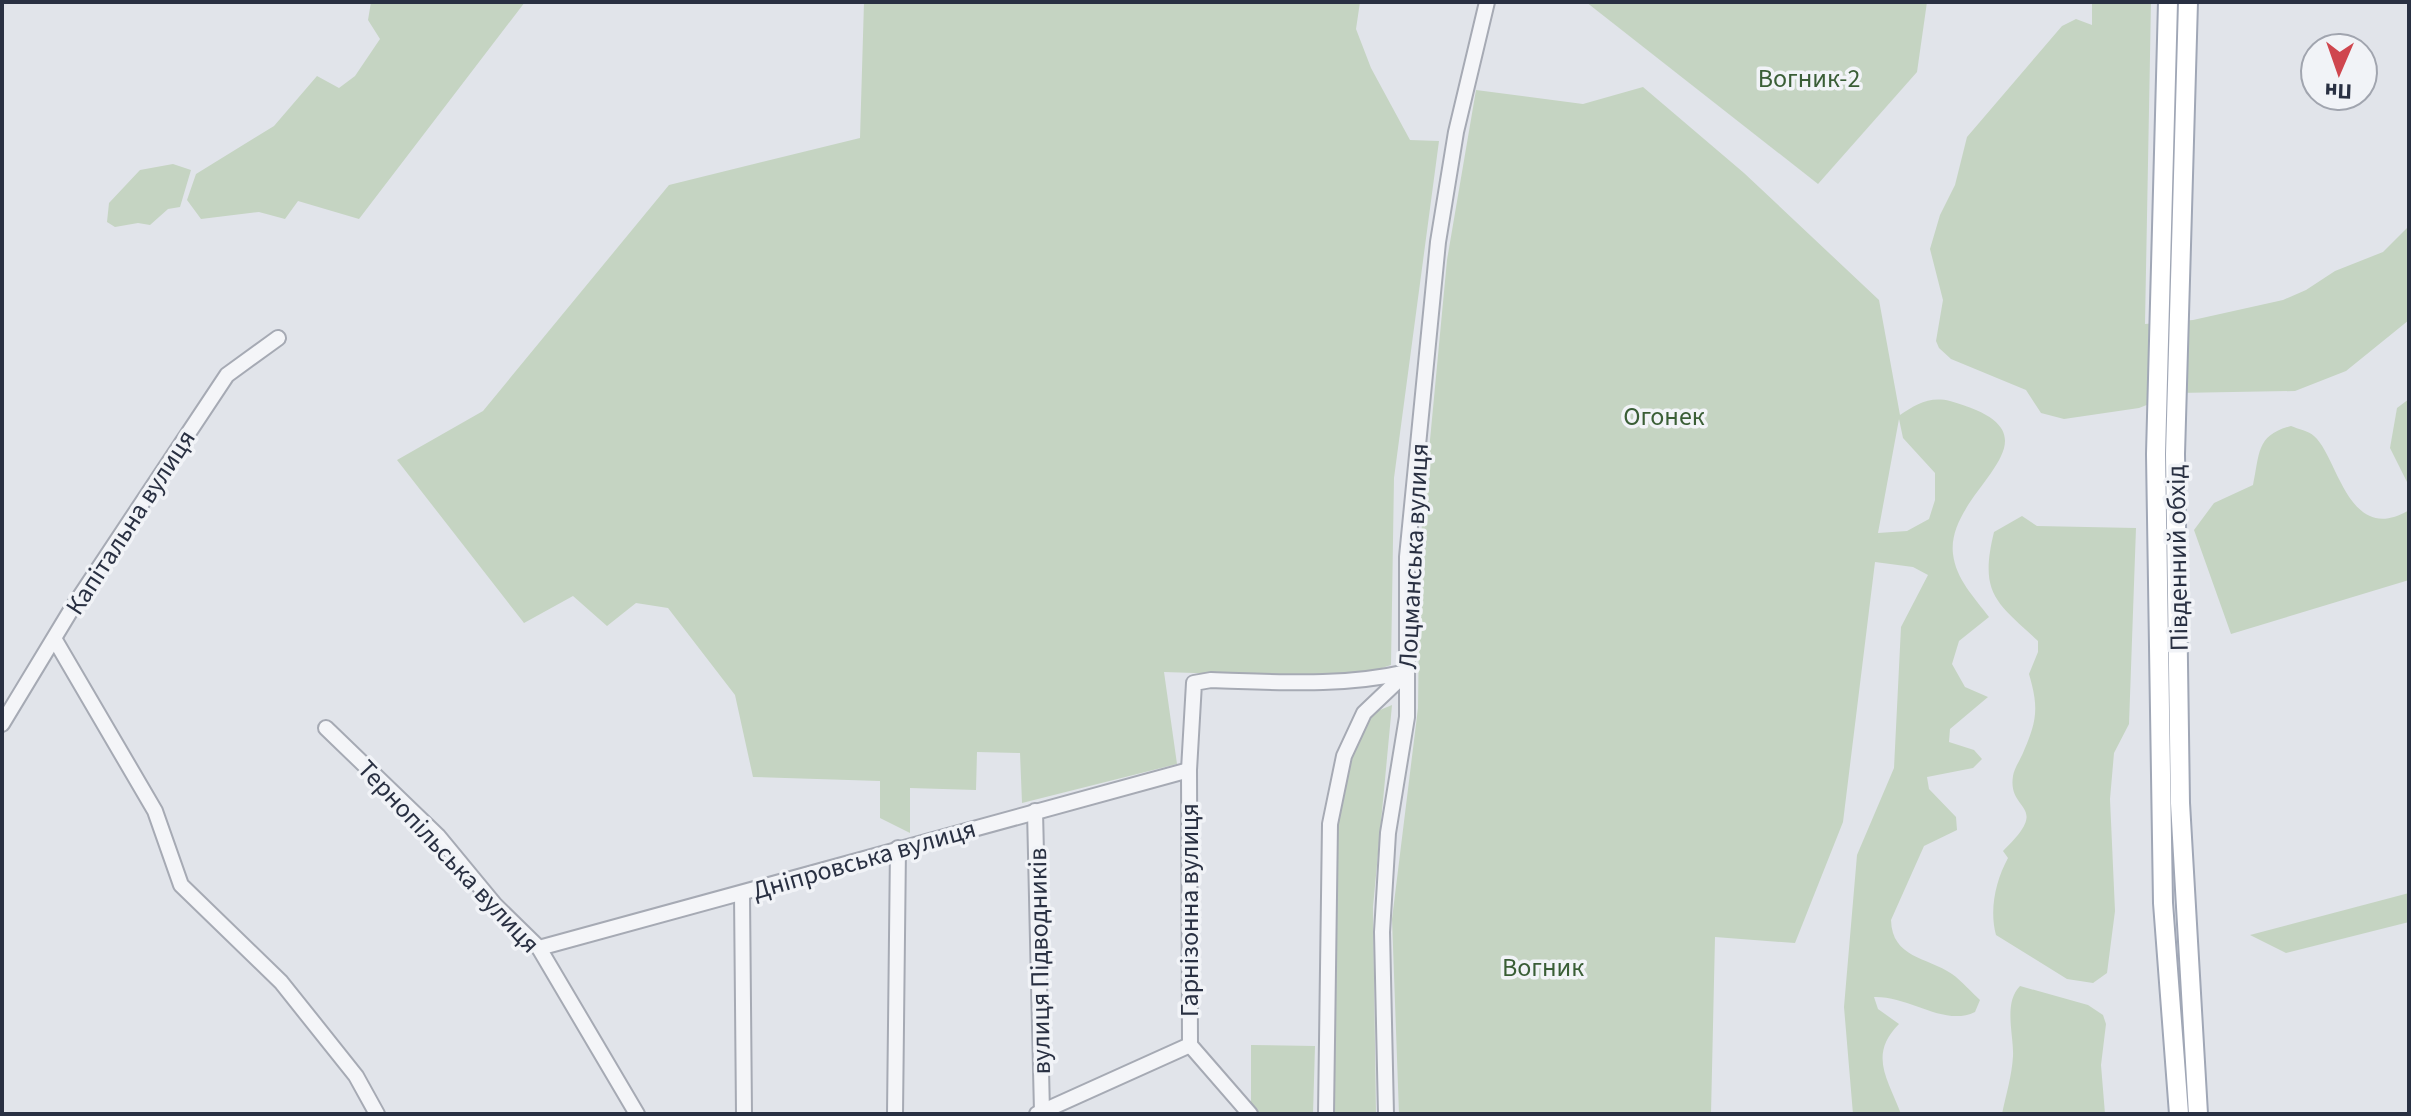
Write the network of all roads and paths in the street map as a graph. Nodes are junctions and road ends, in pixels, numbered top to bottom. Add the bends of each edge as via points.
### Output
1 (1487, 2) edge
2 (2168, 2) edge
3 (2188, 2) edge
4 (278, 338) dead end
5 (55, 640) junction
6 (1407, 672) junction
7 (2, 724) edge
8 (326, 728) dead end
9 (1189, 770) junction
10 (1035, 811) junction
11 (898, 848) junction
12 (742, 894) junction
13 (539, 948) junction
14 (1190, 1045) junction
15 (1039, 1113) edge
16 (377, 1114) edge
17 (637, 1114) edge
18 (744, 1114) edge
19 (895, 1114) edge
20 (1250, 1114) edge
21 (1326, 1114) edge
22 (1386, 1114) edge
23 (2179, 1114) edge
24 (2198, 1114) edge

1 - 6 street, Лоцманська вулиця via 1456,132 1438,242 1407,557
2 - 23 main road, Південний обхід via 2157,479 2163,903
3 - 24 main road, Південний обхід via 2175,454 2181,832
4 - 5 street, Капітальна вулиця via 227,375
5 - 7 street, Капітальна вулиця
5 - 16 street via 155,811 181,885 281,982 356,1076
6 - 9 street, Гарнізонна вулиця via 1323,685 1194,683
6 - 21 street via 1364,713 1344,756 1330,824
6 - 22 street, Лоцманська вулиця via 1407,717 1388,833 1382,932
8 - 13 street, Тернопільська вулиця via 438,836
9 - 10 street, Дніпровська вулиця
9 - 14 street, Гарнізонна вулиця
10 - 11 street, Дніпровська вулиця
10 - 15 street, вулиця Підводників
11 - 12 street, Дніпровська вулиця
11 - 19 street
12 - 13 street, Дніпровська вулиця
12 - 18 street
13 - 17 street, Тернопільська вулиця
14 - 15 street
14 - 20 street, Гарнізонна вулиця

